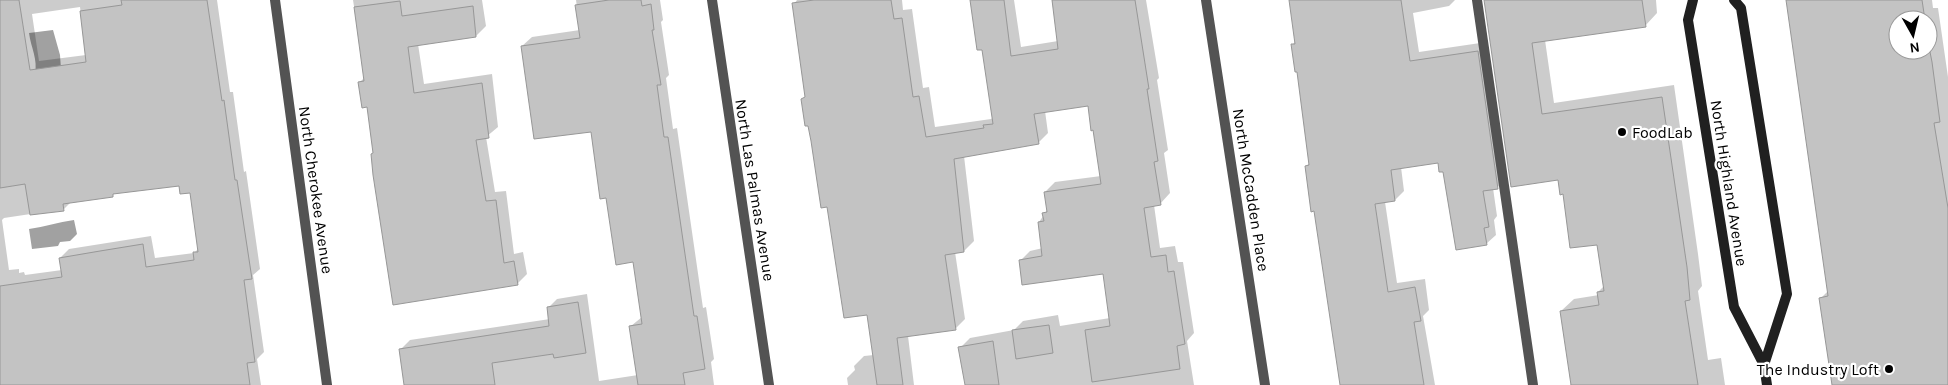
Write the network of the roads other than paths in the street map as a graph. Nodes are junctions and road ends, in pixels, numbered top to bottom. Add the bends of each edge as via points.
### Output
1 (275, 0) edge
2 (712, 0) edge
3 (1206, 0) edge
4 (1477, 0) edge
5 (1693, 0) edge
6 (1734, 0) edge
7 (1764, 365) junction
8 (327, 385) edge
9 (769, 385) edge
10 (1265, 385) edge
11 (1533, 385) edge
12 (1767, 385) edge

1 - 8 street, North Cherokee Avenue
2 - 9 street, North Las Palmas Avenue
3 - 10 street, North McCadden Place
4 - 11 street
5 - 7 main road, North Highland Avenue via 1688,20 1734,306
6 - 7 main road, North Highland Avenue via 1741,8 1787,294
7 - 12 main road, North Highland Avenue

